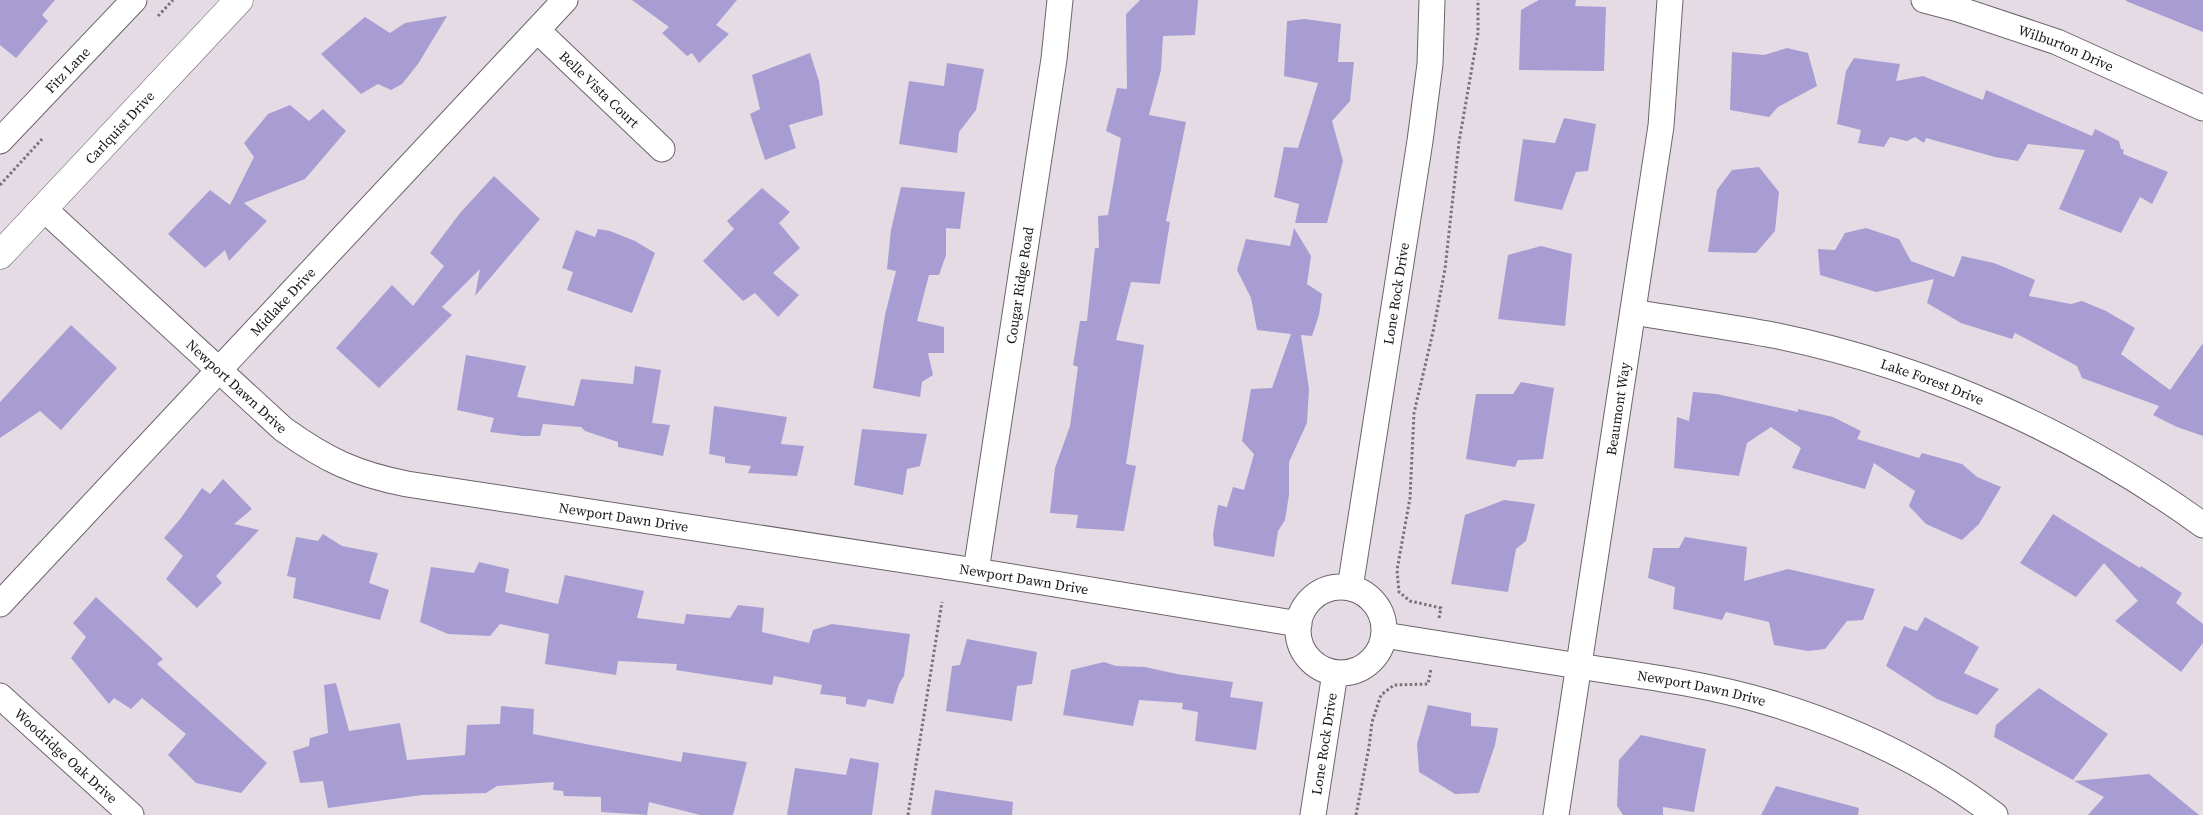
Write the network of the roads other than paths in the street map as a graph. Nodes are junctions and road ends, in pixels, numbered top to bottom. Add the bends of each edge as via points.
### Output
1 (134, 0) edge
2 (239, 0) edge
3 (565, 0) edge
4 (1060, 0) edge
5 (1432, 0) edge
6 (1670, 0) edge
7 (1924, 0) edge
8 (537, 30) junction
9 (2203, 108) edge
10 (0, 141) edge
11 (662, 149) dead end
12 (44, 209) junction
13 (0, 255) edge
14 (1633, 312) junction
15 (218, 370) junction
16 (2203, 525) edge
17 (976, 571) junction
18 (1350, 588) junction
19 (0, 604) edge
20 (1299, 624) junction
21 (1384, 635) junction
22 (1580, 666) junction
23 (1335, 673) junction
24 (0, 696) edge
25 (131, 815) edge
26 (1313, 815) edge
27 (1556, 815) edge
28 (1995, 815) edge

1 - 10 street, Fitz Lane
2 - 12 street, Carlquist Drive
3 - 8 street, Midlake Drive
4 - 17 street, Cougar Ridge Road via 1054,59
5 - 18 street, Lone Rock Drive via 1430,64 1420,140
6 - 14 street, Beaumont Way via 1661,126
7 - 9 street, Wilburton Drive via 2057,42
8 - 11 street, Belle Vista Court
8 - 15 street, Midlake Drive
12 - 13 street, Carlquist Drive
12 - 15 street, Newport Dawn Drive
14 - 16 street, Lake Forest Drive via 1778,336 1842,352 1964,392 2074,444 2127,474
14 - 22 street, Beaumont Way
15 - 17 street, Newport Dawn Drive via 311,449 341,466 373,477
15 - 19 street, Midlake Drive
17 - 20 street, Newport Dawn Drive
18 - 20 street via 1327,589 1316,595 1302,613
18 - 21 street via 1361,591 1378,606
20 - 23 street via 1298,635 1306,655 1322,669
21 - 22 street, Newport Dawn Drive
21 - 23 street via 1380,650 1365,666 1355,672
22 - 27 street, Beaumont Way
22 - 28 street, Newport Dawn Drive via 1721,690 1813,716 1903,756
23 - 26 street, Lone Rock Drive
24 - 25 street, Woodridge Oak Drive

